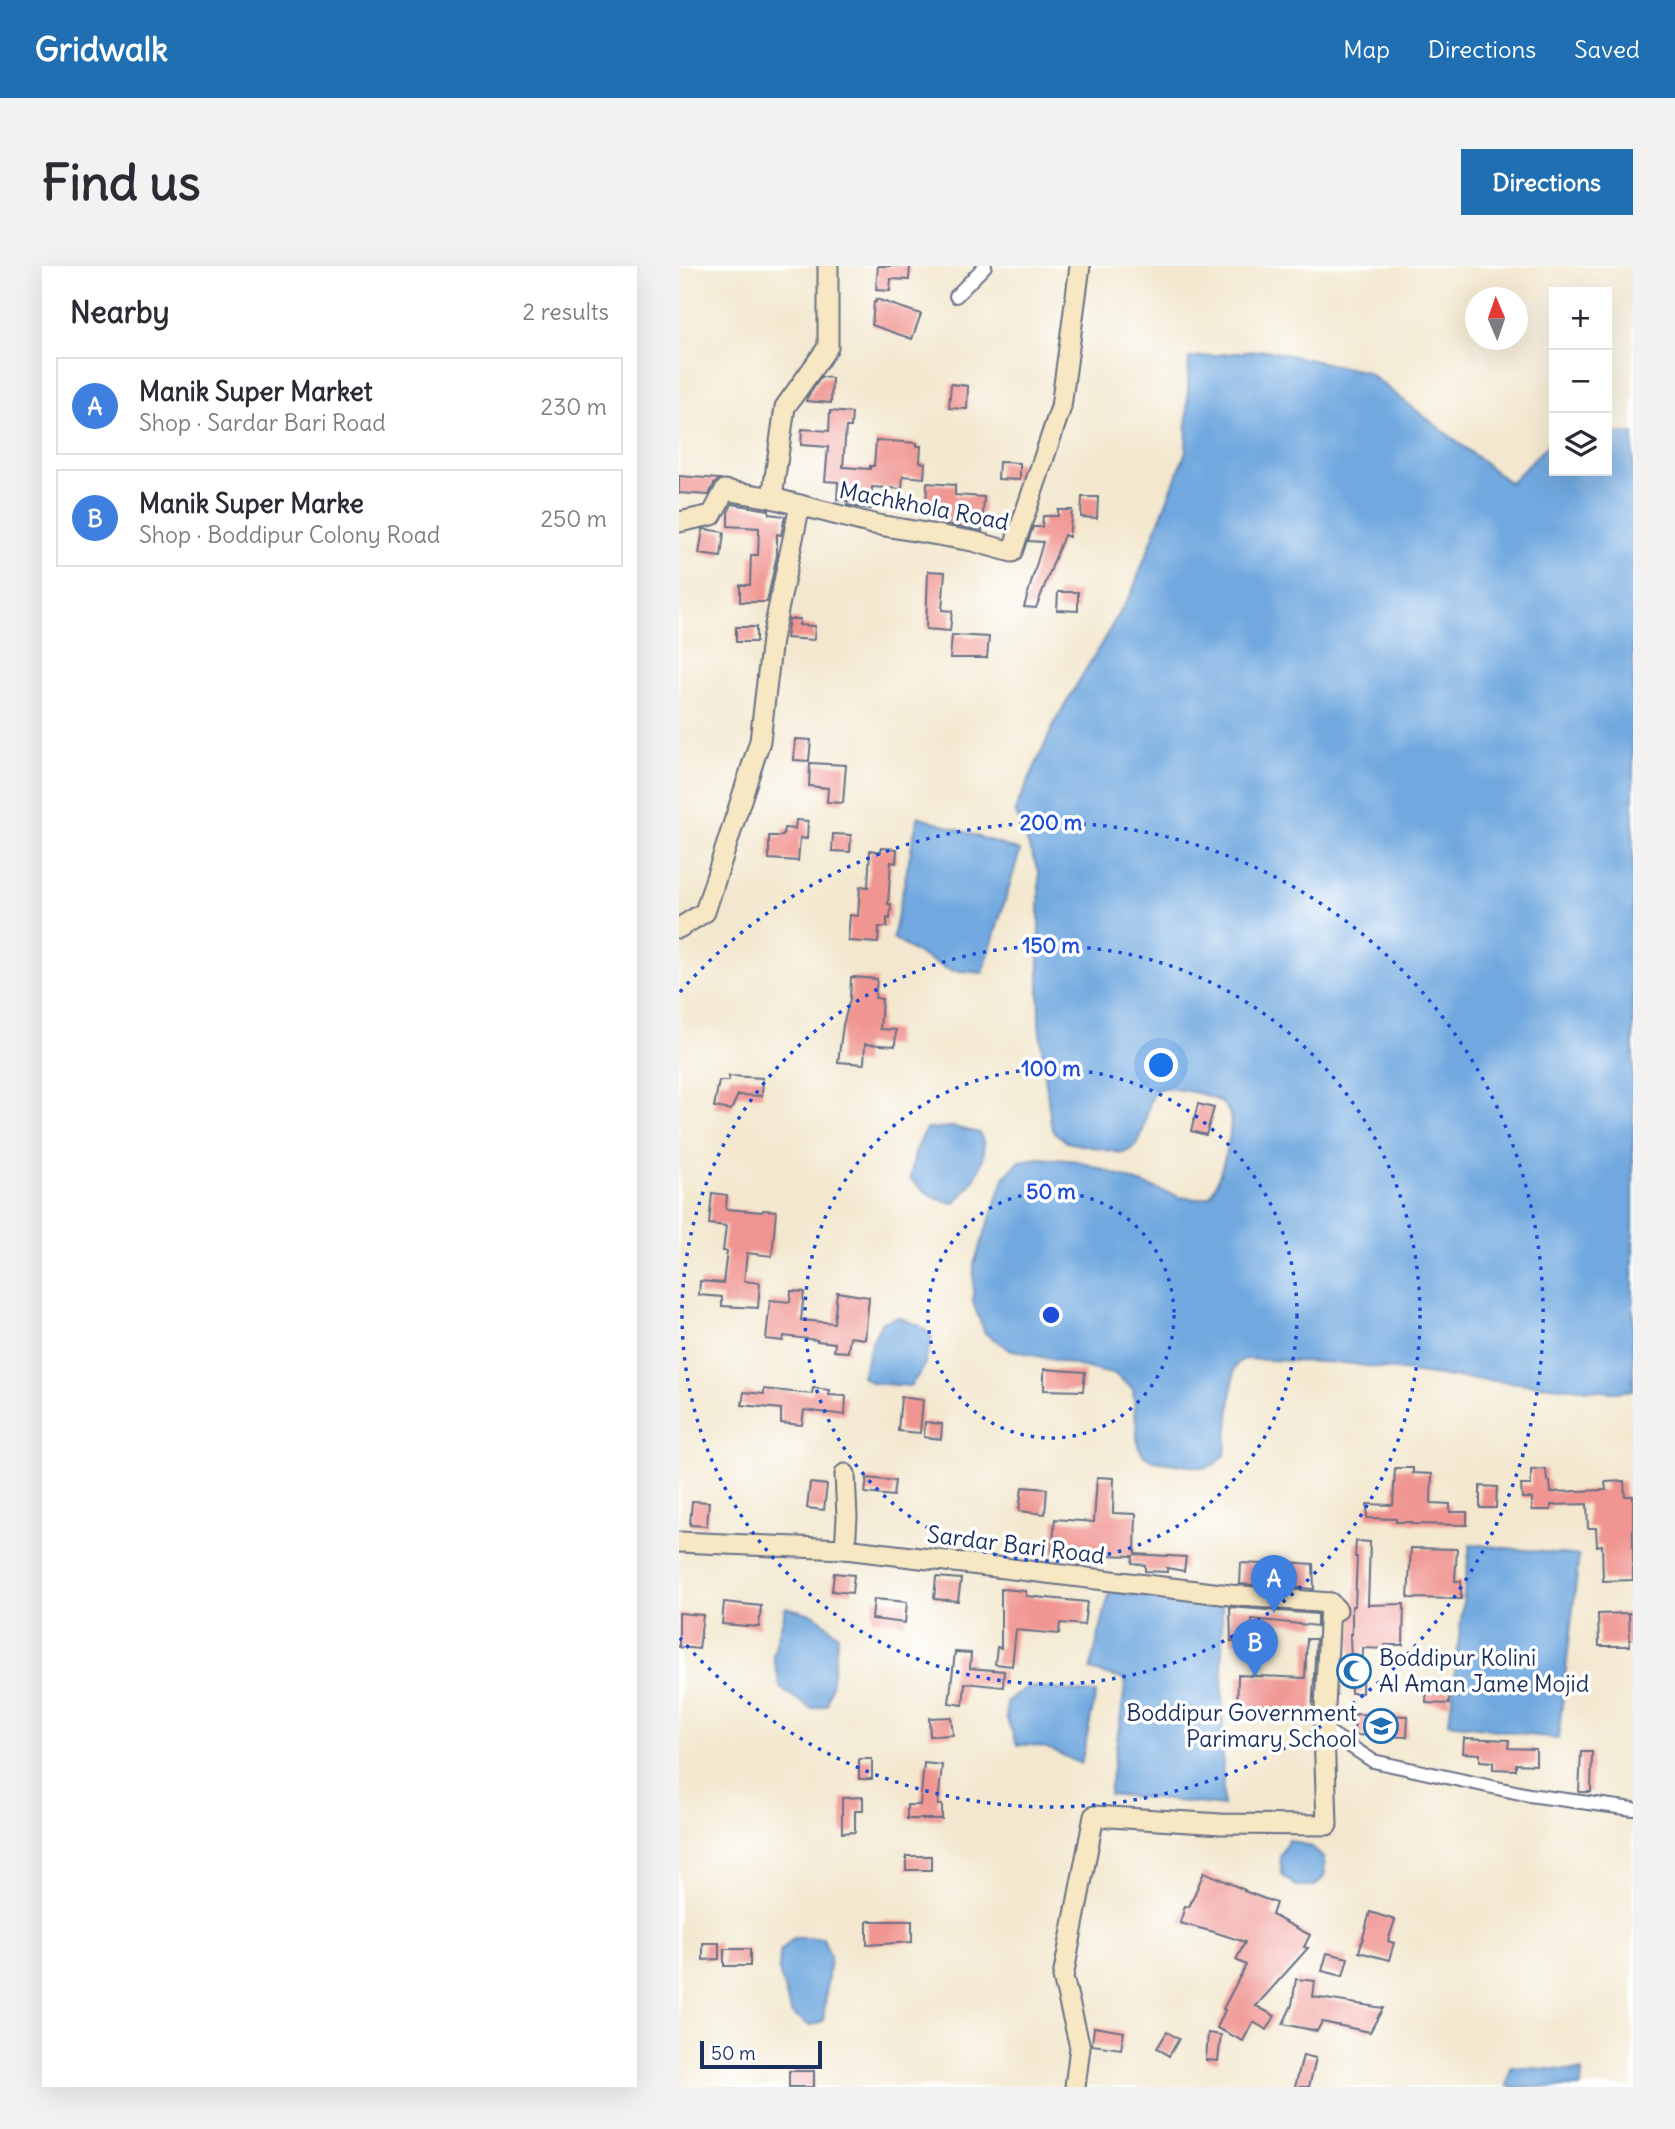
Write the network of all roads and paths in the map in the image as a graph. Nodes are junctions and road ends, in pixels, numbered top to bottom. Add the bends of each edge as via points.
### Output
1 (828, 266) edge
2 (985, 266) edge
3 (1080, 266) edge
4 (957, 296) dead end
5 (772, 498) junction
6 (800, 505) junction
7 (679, 522) edge
8 (679, 928) edge
9 (845, 1474) dead end
10 (679, 1542) edge
11 (845, 1549) junction
12 (1324, 1729) junction
13 (1633, 1809) edge
14 (1075, 2087) edge

1 - 5 main road via 828,347 785,407
2 - 4 street
3 - 6 main road, Machkhola Road via 1061,407 1012,552
5 - 6 main road, Machkhola Road
5 - 7 main road, Machkhola Road via 725,489 712,515
6 - 8 main road via 772,639 760,741 705,912
9 - 11 main road
10 - 11 main road, Sardar Bari Road
11 - 12 main road, Sardar Bari Road via 1336,1609
12 - 13 street via 1373,1761 1529,1795
12 - 14 main road via 1327,1825 1221,1824 1094,1815 1063,1977 1080,2047

